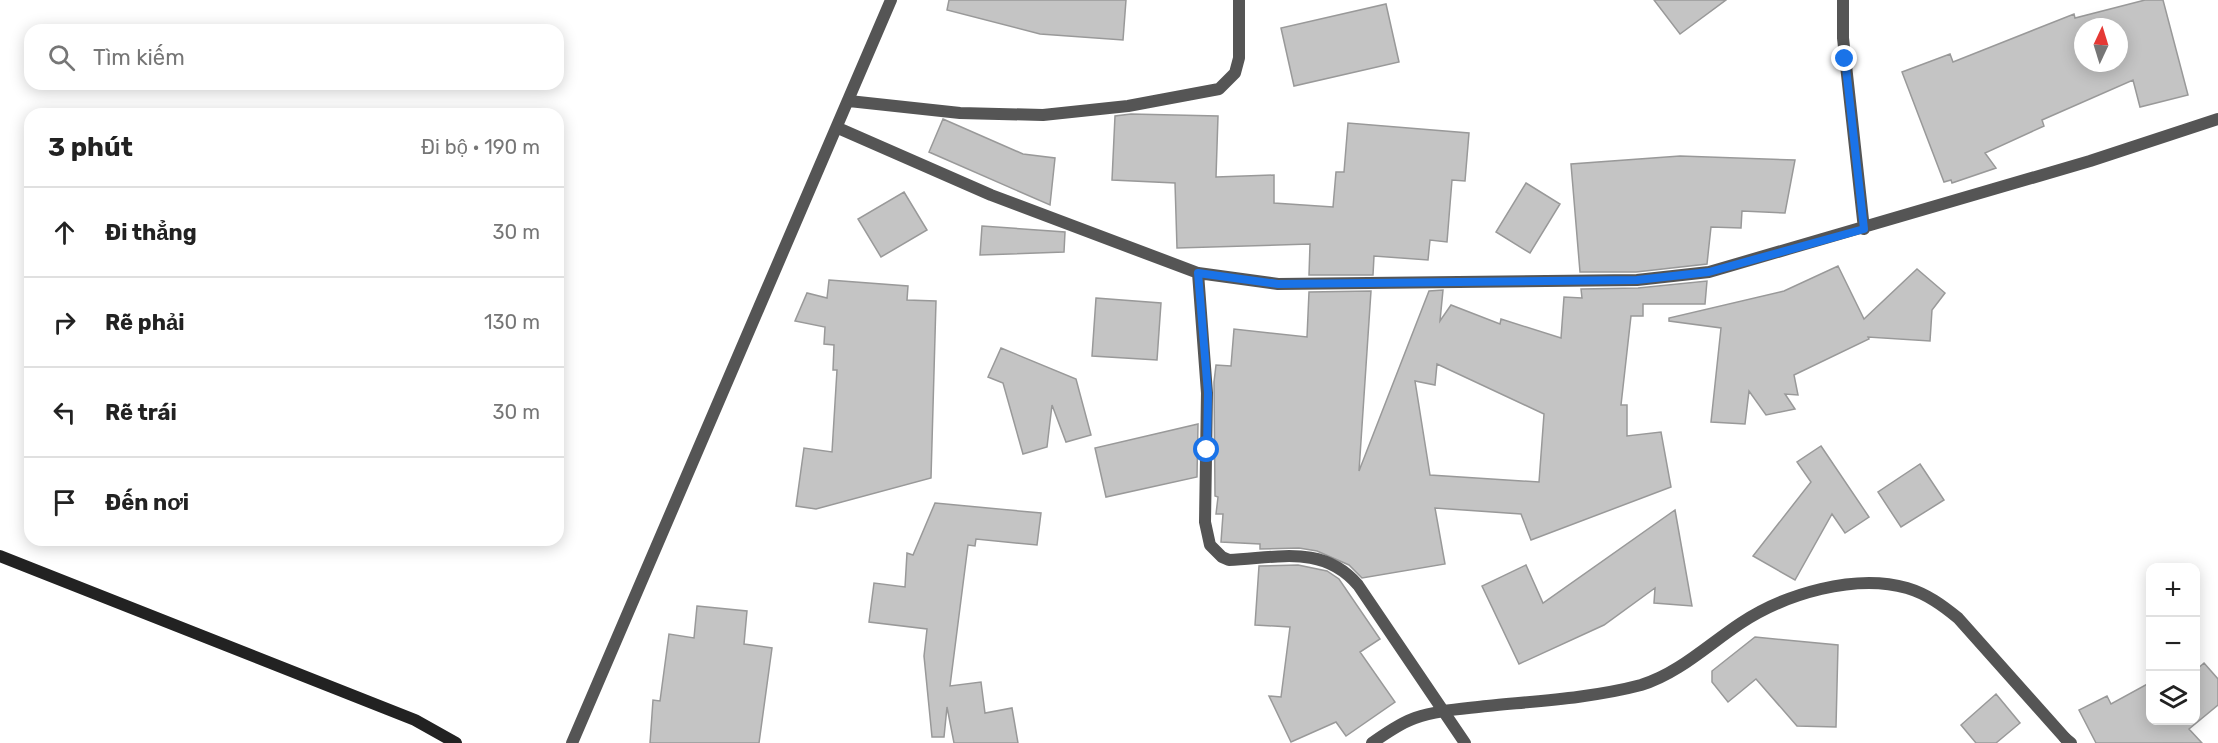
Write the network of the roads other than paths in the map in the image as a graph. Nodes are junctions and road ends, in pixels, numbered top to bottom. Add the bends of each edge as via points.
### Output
1 (891, 0) edge
2 (1239, 0) edge
3 (1843, 0) edge
4 (849, 101) junction
5 (2218, 118) edge
6 (838, 128) junction
7 (1864, 229) junction
8 (1198, 273) junction
9 (0, 556) edge
10 (1443, 711) junction
11 (2068, 740) edge
12 (456, 743) edge
13 (572, 743) edge
14 (1372, 743) edge
15 (1465, 743) edge

1 - 4 street
2 - 4 street via 1239,58 1235,73 1219,89 1072,114 960,113
3 - 7 street via 1843,38
4 - 6 street
5 - 7 street
6 - 8 street via 992,195
6 - 13 street
7 - 8 street via 1709,272 1637,280 1278,284
8 - 10 street via 1208,393 1205,522 1210,545 1229,560 1308,557 1345,569
9 - 12 street via 415,720
10 - 11 street via 1641,684 1672,671 1742,622 1780,602 1830,589 1887,585 1924,594 1958,618
10 - 14 street via 1415,718
10 - 15 street

